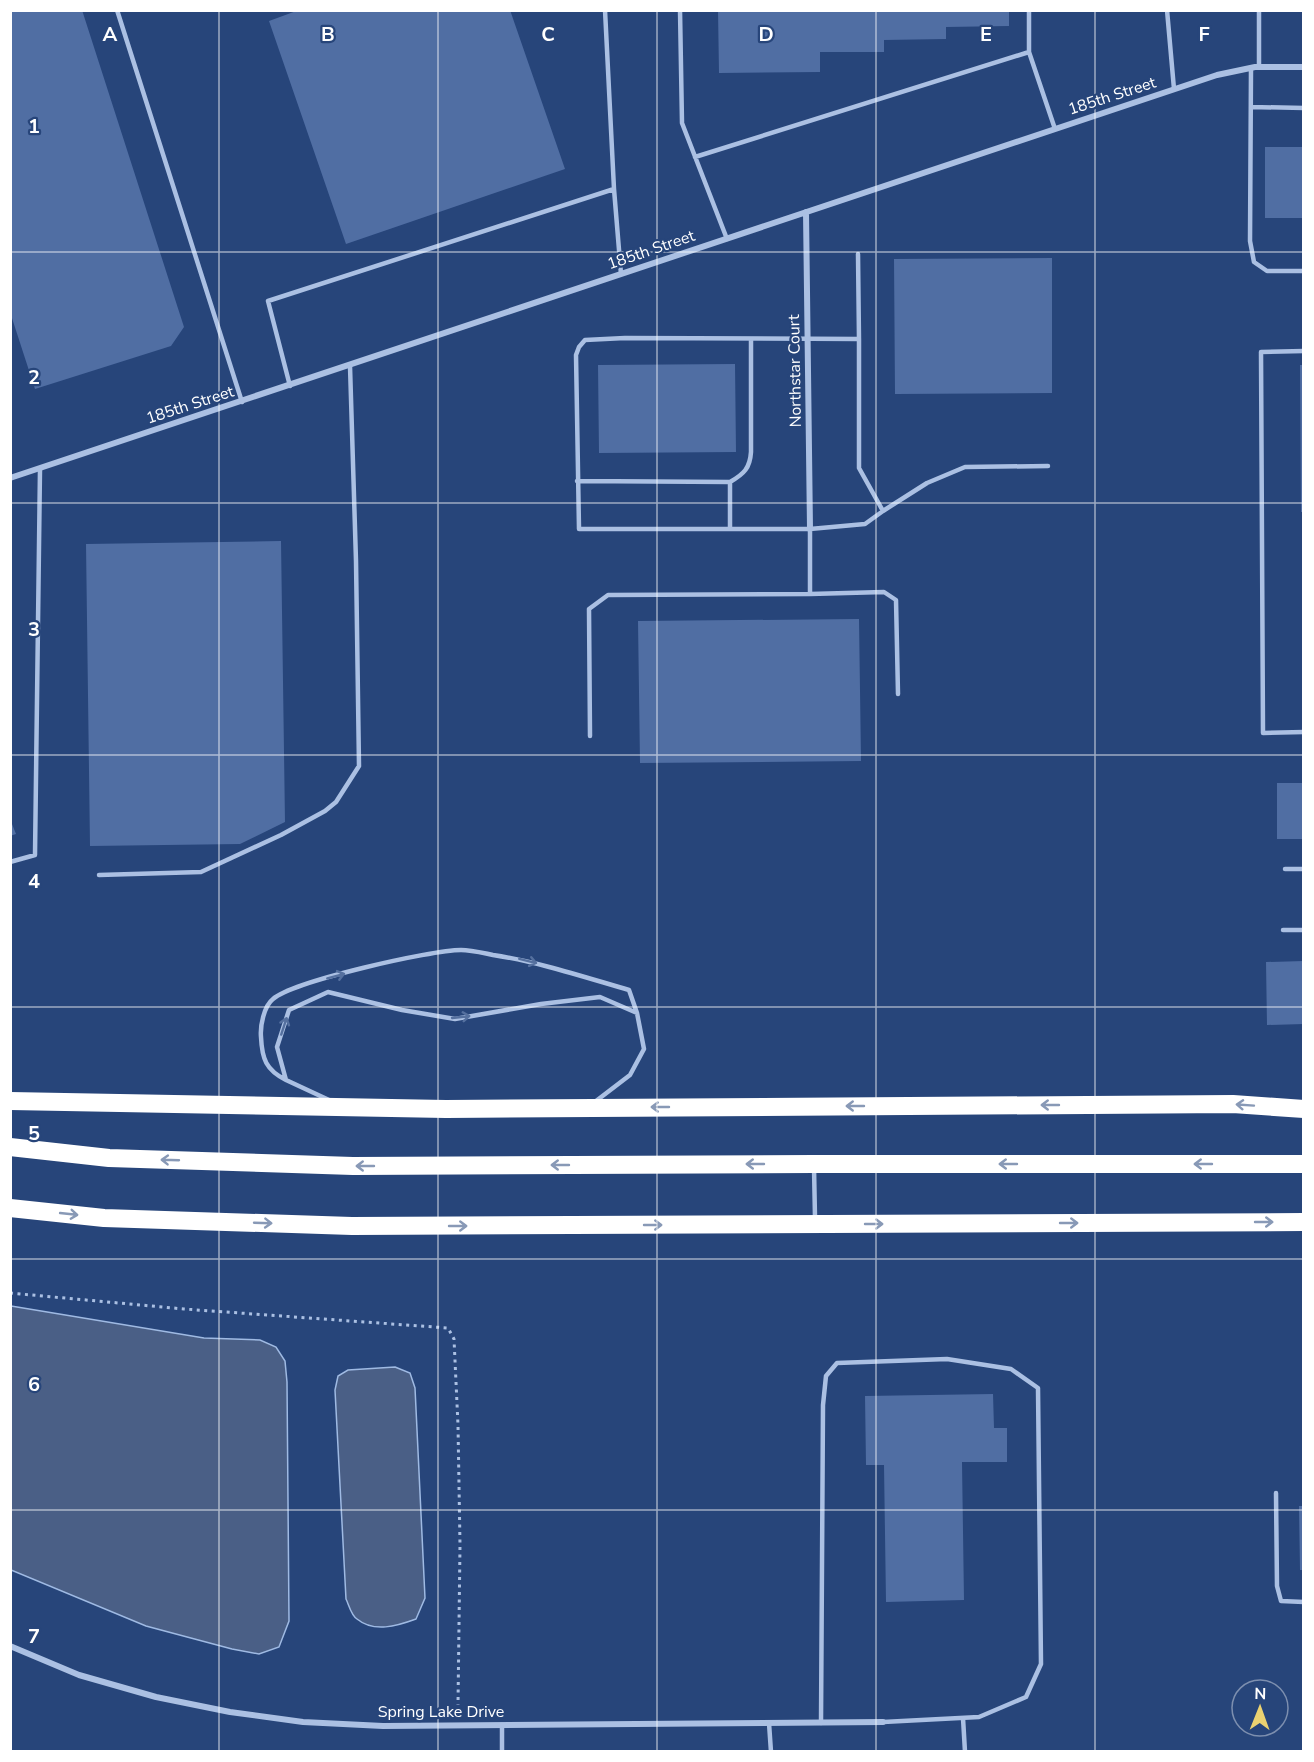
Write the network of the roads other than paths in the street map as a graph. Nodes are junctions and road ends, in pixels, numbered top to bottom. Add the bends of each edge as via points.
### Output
1 (117, 10) edge
2 (606, 10) edge
3 (680, 10) edge
4 (1029, 10) edge
5 (1167, 10) edge
6 (1259, 10) edge
7 (1029, 52) junction
8 (1259, 67) junction
9 (1304, 67) edge
10 (1251, 68) junction
11 (1174, 89) junction
12 (1251, 108) junction
13 (1304, 108) edge
14 (1055, 129) junction
15 (695, 157) junction
16 (614, 189) junction
17 (806, 212) junction
18 (727, 239) junction
19 (858, 254) dead end
20 (1304, 271) edge
21 (621, 274) junction
22 (751, 339) junction
23 (808, 339) junction
24 (859, 339) junction
25 (1304, 351) edge
26 (350, 366) junction
27 (290, 386) junction
28 (242, 402) junction
29 (1048, 466) dead end
30 (40, 469) junction
31 (10, 478) edge
32 (577, 481) junction
33 (730, 482) junction
34 (884, 511) junction
35 (730, 529) junction
36 (810, 530) junction
37 (810, 594) junction
38 (898, 694) dead end
39 (1304, 732) edge
40 (590, 736) dead end
41 (10, 862) edge
42 (1285, 869) dead end
43 (1304, 869) edge
44 (99, 875) dead end
45 (1283, 930) dead end
46 (1304, 930) edge
47 (637, 1013) junction
48 (286, 1080) junction
49 (10, 1101) edge
50 (345, 1107) junction
51 (587, 1108) junction
52 (1304, 1109) edge
53 (10, 1147) edge
54 (814, 1164) junction
55 (1304, 1164) edge
56 (10, 1208) edge
57 (1304, 1222) edge
58 (815, 1224) junction
59 (1276, 1493) dead end
60 (1304, 1602) edge
61 (10, 1646) edge
62 (963, 1718) junction
63 (883, 1722) joint
64 (769, 1723) junction
65 (821, 1723) junction
66 (502, 1725) junction
67 (502, 1752) edge
68 (771, 1752) edge
69 (965, 1752) edge

1 - 28 lane
2 - 16 lane
3 - 15 lane via 682,123
4 - 7 lane
5 - 11 lane
6 - 8 lane
7 - 14 lane
7 - 15 lane
8 - 9 street, 185th Street
8 - 10 street, 185th Street
10 - 11 street, 185th Street
10 - 12 lane
11 - 14 street, 185th Street
12 - 13 lane
12 - 20 lane via 1250,241 1254,262 1267,271
14 - 17 street, 185th Street
15 - 18 lane
16 - 21 lane
16 - 27 lane via 268,301
17 - 18 street, 185th Street
17 - 23 street, Northstar Court
18 - 21 street, 185th Street
19 - 24 lane
21 - 26 street, 185th Street
22 - 23 lane
22 - 32 lane via 585,340 576,355
22 - 33 lane via 750,464
23 - 24 lane
23 - 36 street, Northstar Court
24 - 34 lane via 859,468
25 - 39 lane via 1261,352 1263,733
26 - 27 street, 185th Street
26 - 44 lane via 359,766 336,802 325,811 201,872
27 - 28 street, 185th Street
28 - 30 street, 185th Street
29 - 34 lane via 965,467 927,483
30 - 31 street, 185th Street
30 - 41 lane via 35,855
32 - 33 lane
32 - 35 lane via 579,529
33 - 35 lane
34 - 36 lane via 865,524
35 - 36 lane
36 - 37 lane
37 - 38 lane via 884,592 896,600
37 - 40 lane via 608,595 589,609
42 - 43 lane
45 - 46 lane
48 -> 47 lane via 277,1047 289,1010 328,992 456,1019 600,997
48 -> 47 lane via 272,1073 261,1053 260,1026 271,1000 290,989 337,975 423,956 462,950 524,960 629,990
47 - 51 lane via 644,1050 630,1075
48 - 50 lane
49 - 50 highway
50 - 51 highway
52 -> 51 highway via 1233,1104
54 -> 53 highway via 353,1166 109,1158
55 -> 54 highway
54 - 58 lane
56 -> 58 highway via 104,1218 352,1226
58 -> 57 highway
59 - 60 lane via 1277,1586 1281,1601
61 - 66 street, Spring Lake Drive via 79,1674 230,1712 303,1722 383,1726
62 - 63 lane
62 - 65 lane via 979,1717 1026,1697 1041,1664 1038,1388 1011,1369 947,1359 837,1363 826,1376
62 - 69 lane
63 - 65 street, Spring Lake Drive
64 - 65 street, Spring Lake Drive
64 - 66 street, Spring Lake Drive
64 - 68 lane
66 - 67 lane

